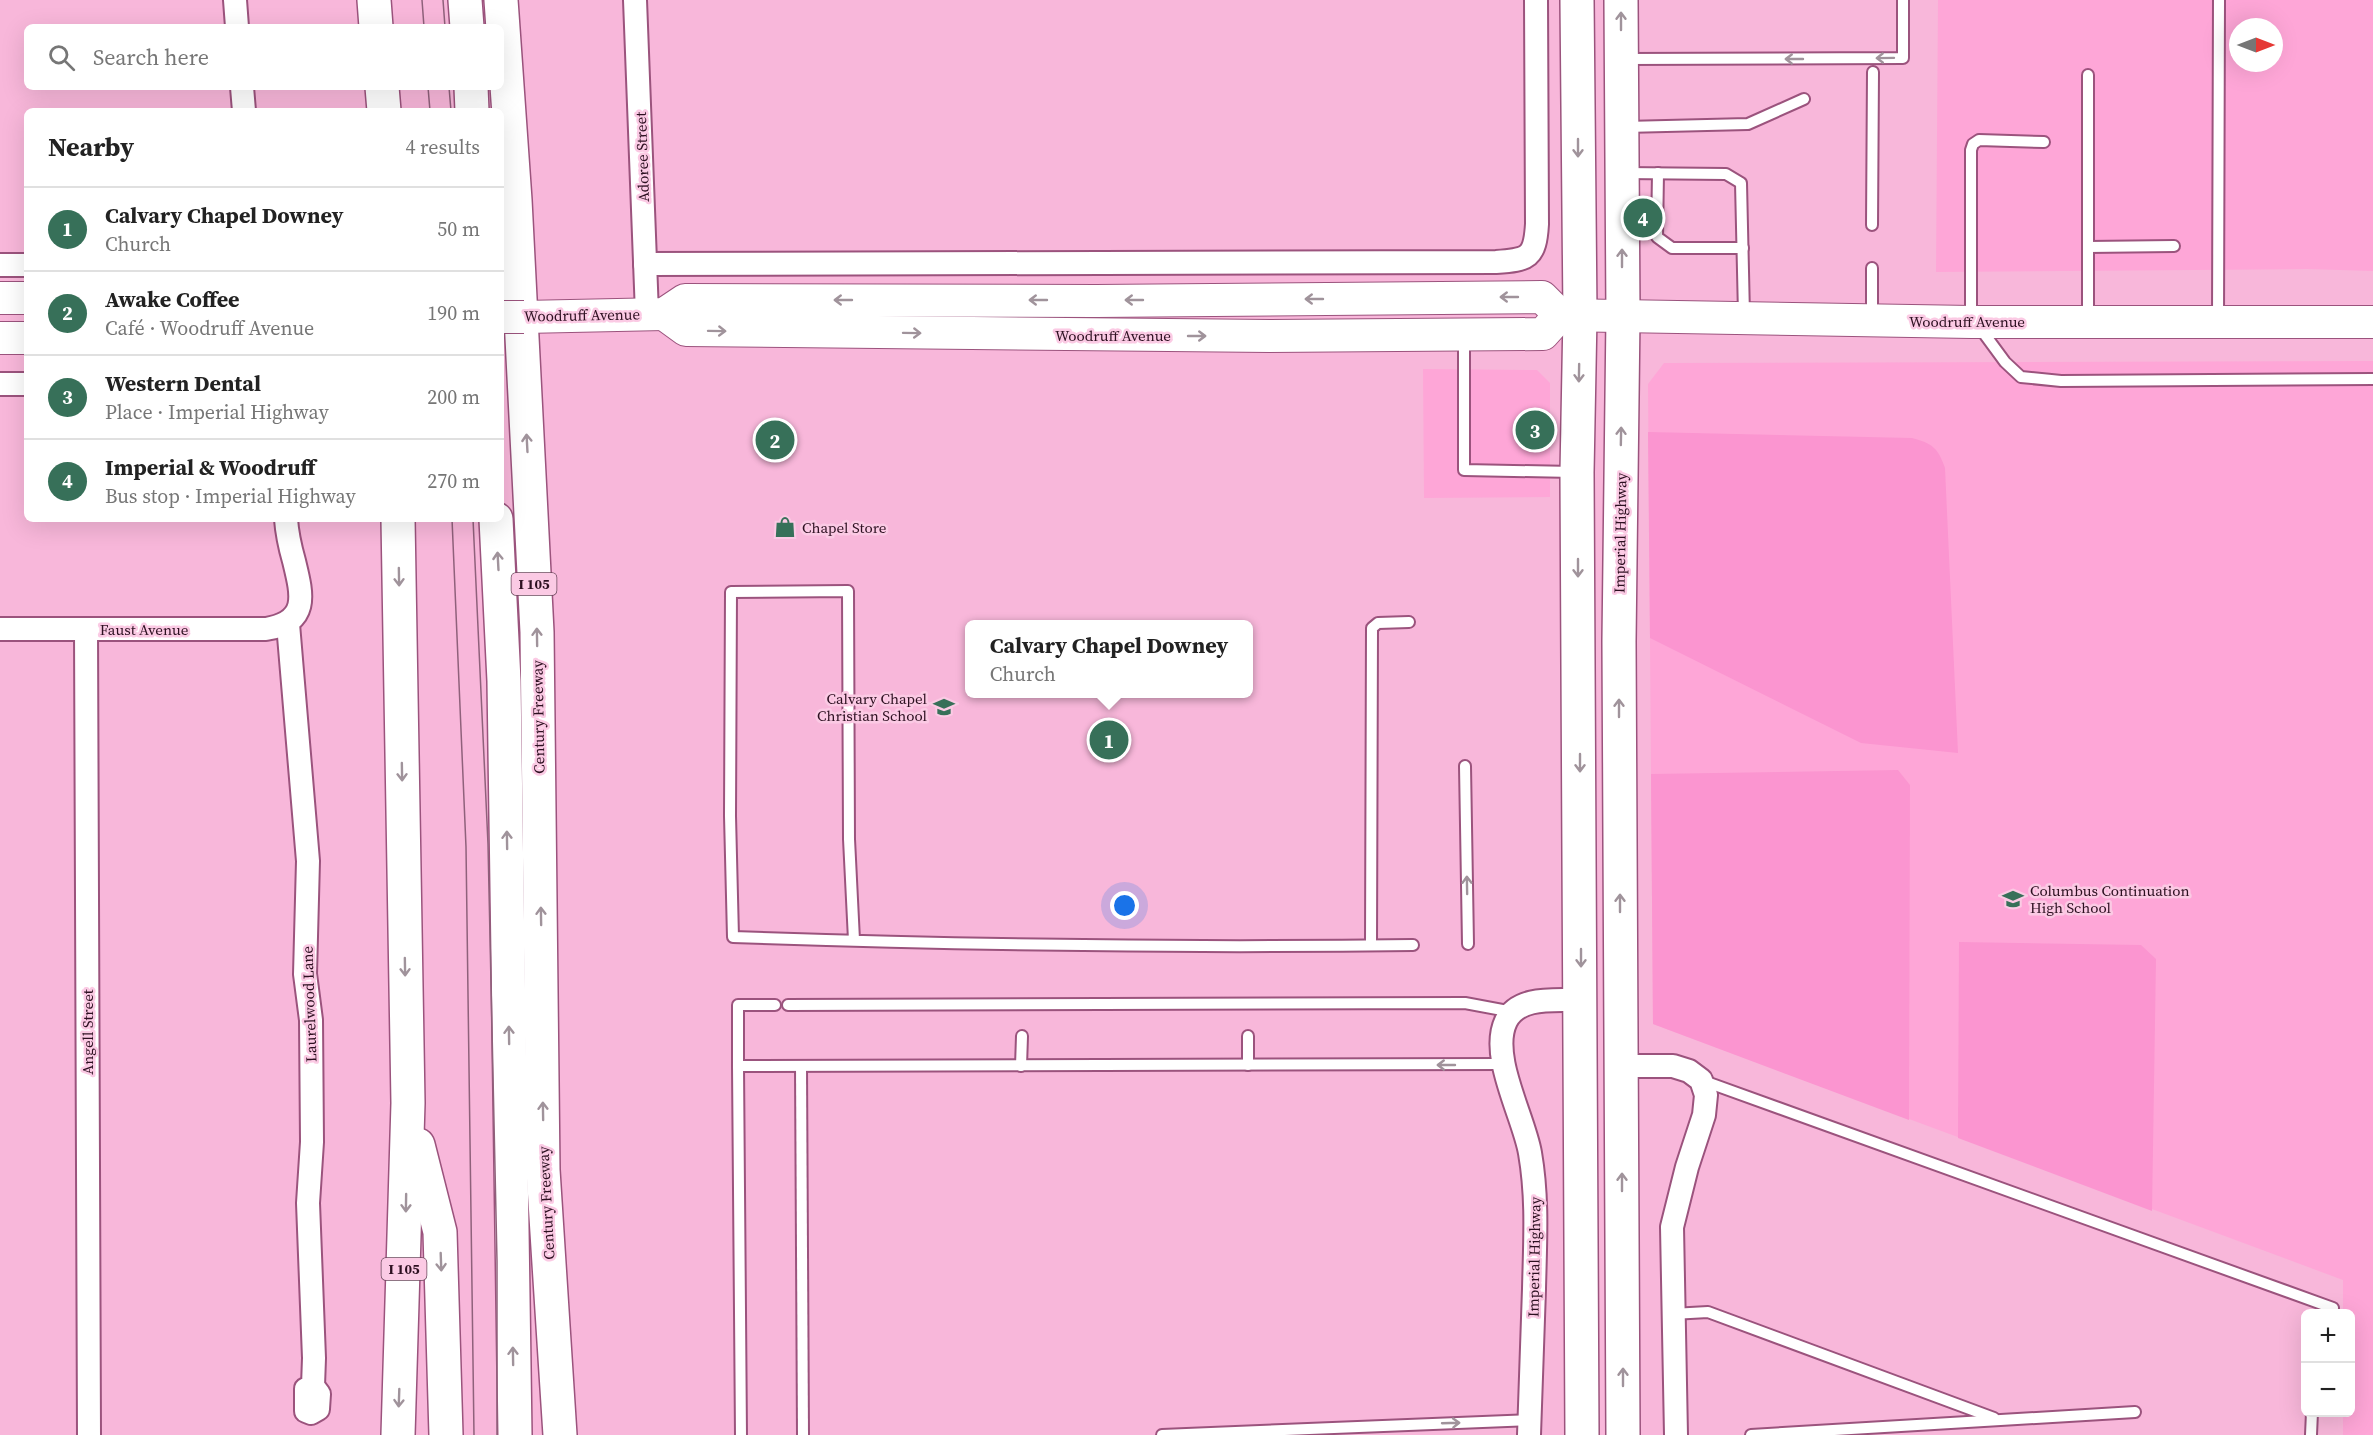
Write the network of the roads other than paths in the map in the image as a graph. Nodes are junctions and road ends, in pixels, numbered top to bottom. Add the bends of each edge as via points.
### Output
1 (235, 0) edge
2 (374, 0) edge
3 (465, 0) edge
4 (501, 0) edge
5 (636, 0) edge
6 (1536, 0) edge
7 (1577, 0) edge
8 (1621, 0) edge
9 (1903, 0) edge
10 (2219, 0) edge
11 (237, 24) edge
12 (376, 24) edge
13 (467, 24) edge
14 (503, 24) edge
15 (504, 43) edge
16 (1621, 59) junction
17 (1873, 72) dead end
18 (2088, 75) dead end
19 (242, 90) edge
20 (382, 90) edge
21 (471, 90) edge
22 (1804, 99) dead end
23 (244, 108) edge
24 (384, 108) edge
25 (472, 108) edge
26 (1622, 127) junction
27 (2044, 142) dead end
28 (1622, 173) junction
29 (1658, 173) junction
30 (1872, 225) dead end
31 (2174, 246) dead end
32 (2088, 247) junction
33 (1743, 248) junction
34 (645, 264) junction
35 (0, 265) edge
36 (24, 265) edge
37 (1872, 268) dead end
38 (0, 298) edge
39 (24, 298) edge
40 (655, 314) junction
41 (1570, 315) junction
42 (1623, 316) junction
43 (504, 317) edge
44 (1096, 318) junction
45 (1744, 318) junction
46 (1872, 321) junction
47 (1973, 322) junction
48 (2088, 322) junction
49 (2218, 322) junction
50 (2373, 322) edge
51 (1464, 335) junction
52 (0, 338) edge
53 (24, 338) edge
54 (2373, 379) edge
55 (0, 384) edge
56 (24, 384) edge
57 (1577, 472) junction
58 (287, 522) edge
59 (398, 522) edge
60 (496, 522) edge
61 (1409, 622) dead end
62 (288, 624) junction
63 (0, 629) edge
64 (86, 629) junction
65 (1466, 766) dead end
66 (854, 940) junction
67 (1468, 944) dead end
68 (1371, 945) junction
69 (1413, 945) dead end
70 (1581, 1000) junction
71 (775, 1005) dead end
72 (788, 1005) dead end
73 (1513, 1012) junction
74 (1022, 1036) dead end
75 (1248, 1036) dead end
76 (1504, 1064) junction
77 (1248, 1065) junction
78 (738, 1066) junction
79 (801, 1066) junction
80 (1021, 1066) junction
81 (1621, 1066) junction
82 (1701, 1080) junction
83 (408, 1103) junction
84 (543, 1170) junction
85 (2333, 1309) edge
86 (1672, 1314) junction
87 (313, 1386) dead end
88 (2136, 1412) dead end
89 (2312, 1417) edge
90 (2000, 1420) junction
91 (1529, 1428) edge
92 (89, 1435) edge
93 (398, 1435) edge
94 (446, 1435) edge
95 (514, 1435) edge
96 (532, 1435) edge
97 (560, 1435) edge
98 (741, 1435) edge
99 (803, 1435) edge
100 (1162, 1435) edge
101 (1582, 1435) edge
102 (1623, 1435) edge
103 (1676, 1435) edge
104 (1751, 1435) edge
105 (2311, 1435) edge

1 - 11 street
2 - 12 main road
3 - 13 main road
14 -> 4 main road, Century Freeway / I 105
5 - 34 street, Adoree Street
6 - 34 street via 1538,224 1530,255 1515,261
7 -> 41 main road
16 -> 8 main road, Imperial Highway
9 -> 16 lane via 1903,58
10 - 49 lane
84 -> 15 main road, Century Freeway / I 105 via 537,632
16 - 26 main road, Imperial Highway
17 - 30 lane
18 - 32 lane
19 - 23 street
20 - 24 main road
21 - 25 main road
22 - 26 lane via 1748,124
26 - 28 main road, Imperial Highway
27 - 47 lane via 1979,140 1973,144
28 - 29 lane
42 -> 28 main road, Imperial Highway
29 - 33 lane via 1726,174 1741,183
29 - 33 lane via 1657,237 1672,248
31 - 32 lane
32 - 48 lane
33 - 45 lane
34 - 40 street, Adoree Street
35 - 36 street
37 - 46 lane
38 - 39 main road
40 - 43 main road, Woodruff Avenue, bridge
40 - 44 main road, Woodruff Avenue via 686,330
41 - 42 main road, Woodruff Avenue
41 -> 44 main road, Woodruff Avenue via 1542,297
41 - 51 main road, Woodruff Avenue via 1543,334
41 -> 57 main road
42 - 45 main road, Woodruff Avenue
81 -> 42 main road, Imperial Highway via 1619,641
44 -> 51 main road, Woodruff Avenue
45 - 46 main road, Woodruff Avenue
46 - 47 main road, Woodruff Avenue
47 - 48 main road, Woodruff Avenue
47 - 54 lane via 2021,377 2061,381
48 - 49 main road, Woodruff Avenue
49 - 50 main road, Woodruff Avenue
51 - 57 lane via 1464,471
52 - 53 main road
55 - 56 street
57 -> 70 main road
58 - 62 street via 301,598
59 -> 83 main road, I 105
95 -> 60 main road via 504,693
61 - 68 lane via 1378,623 1372,628
62 - 64 street, Faust Avenue via 266,629
62 - 87 street, Laurelwood Lane via 307,840 305,974 311,1020 312,1143 308,1203
63 - 64 street, Faust Avenue
64 - 92 street, Angell Street
67 -> 65 lane
66 - 66 lane via 734,937 731,592 848,591 849,839
66 - 68 lane via 1136,946
68 - 69 lane
70 - 73 street via 1533,1002
70 - 101 main road
71 - 78 lane via 738,1005
72 - 73 lane via 1466,1003
73 - 76 street, Imperial Highway via 1501,1038
74 - 80 lane
75 - 77 lane
76 -> 77 lane
76 - 91 street, Imperial Highway via 1530,1150 1536,1195
77 - 80 lane
78 - 79 lane
78 - 98 lane
79 - 80 lane
79 - 99 lane
81 - 82 street via 1674,1066
102 -> 81 main road, Imperial Highway
82 - 85 lane
82 - 86 street via 1706,1095 1704,1115 1672,1227
83 -> 93 main road, I 105
83 -> 94 main road via 440,1232
84 - 96 main road
84 - 97 main road, Century Freeway / I 105
86 - 90 lane via 1708,1312
86 - 103 street
88 - 90 lane
89 - 105 lane
90 - 104 lane
100 -> 91 lane

